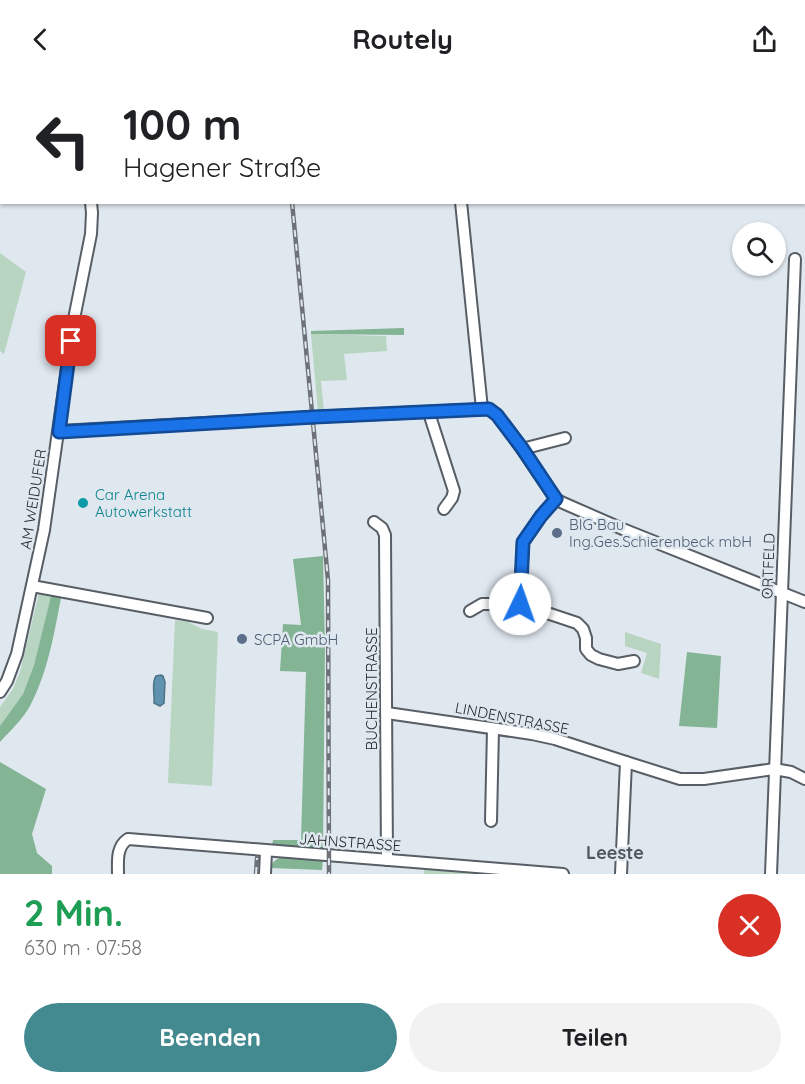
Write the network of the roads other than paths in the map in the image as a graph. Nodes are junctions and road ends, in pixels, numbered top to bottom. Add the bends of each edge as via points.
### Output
1 (90, 204) edge
2 (461, 204) edge
3 (795, 259) dead end
4 (482, 410) junction
5 (429, 413) junction
6 (59, 432) junction
7 (565, 438) dead end
8 (522, 448) junction
9 (556, 499) junction
10 (444, 510) dead end
11 (374, 522) dead end
12 (32, 586) junction
13 (782, 593) junction
14 (805, 602) edge
15 (520, 604) junction
16 (470, 611) dead end
17 (207, 618) dead end
18 (634, 661) dead end
19 (0, 692) edge
20 (387, 713) junction
21 (493, 729) junction
22 (626, 762) junction
23 (774, 769) junction
24 (805, 779) edge
25 (491, 821) dead end
26 (266, 851) junction
27 (387, 860) junction
28 (118, 874) edge
29 (265, 874) edge
30 (563, 874) edge
31 (621, 874) edge
32 (771, 874) edge

1 - 6 street, AM WEIDUFER via 91,234 74,319
2 - 4 street
3 - 13 street, ORTFELD
4 - 5 street
4 - 8 street via 489,409 497,415
5 - 6 street
5 - 10 street via 454,491
6 - 12 street, AM WEIDUFER
7 - 8 street
8 - 9 street
9 - 13 street
9 - 15 street via 523,542
11 - 20 street, BUCHENSTRASSE via 385,535
12 - 17 street
12 - 19 street, AM WEIDUFER via 17,654
13 - 14 street
13 - 23 street, ORTFELD
15 - 16 street via 482,604
15 - 18 street via 577,623 583,629 586,649 598,659 618,664
20 - 21 street, LINDENSTRASSE
20 - 27 street, BUCHENSTRASSE
21 - 22 street, LINDENSTRASSE via 555,739
21 - 25 street
22 - 23 street, LINDENSTRASSE via 680,779
22 - 31 street
23 - 24 street
23 - 32 street, ORTFELD
26 - 27 street, JAHNSTRASSE
26 - 28 street, JAHNSTRASSE via 128,839 119,850
26 - 29 street
27 - 30 street, JAHNSTRASSE

